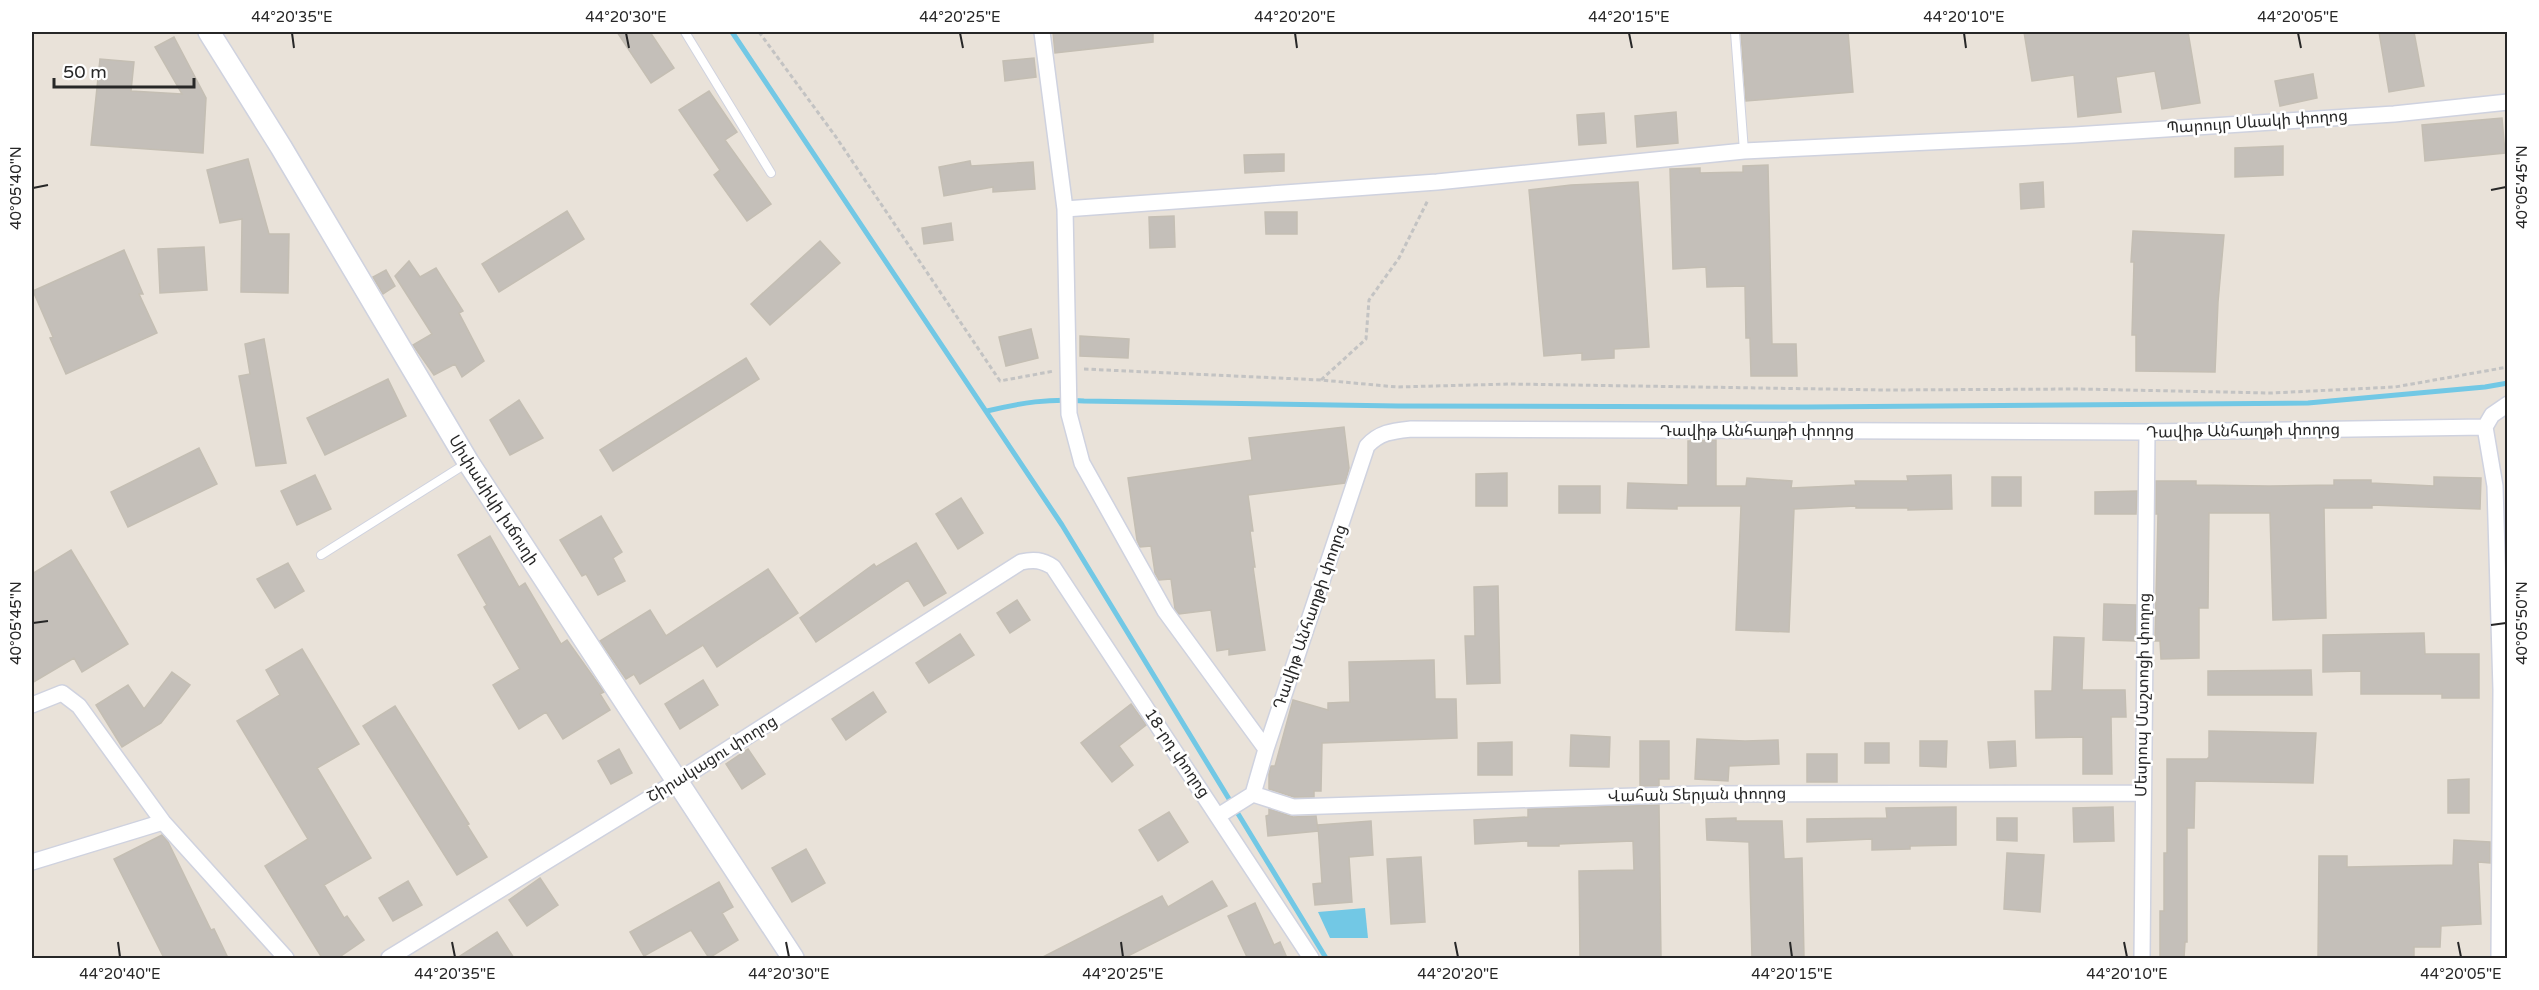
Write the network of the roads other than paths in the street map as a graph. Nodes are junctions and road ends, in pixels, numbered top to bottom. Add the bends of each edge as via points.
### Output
1 (209, 32) edge
2 (685, 32) edge
3 (1042, 32) edge
4 (1735, 32) edge
5 (2508, 102) edge
6 (1744, 151) junction
7 (771, 173) dead end
8 (1065, 209) junction
9 (2508, 405) edge
10 (2485, 427) junction
11 (2147, 432) junction
12 (468, 462) junction
13 (321, 555) dead end
14 (1034, 559) joint
15 (32, 705) edge
16 (1266, 749) junction
17 (676, 782) junction
18 (2142, 793) junction
19 (1253, 794) junction
20 (1218, 816) junction
21 (163, 822) junction
22 (32, 862) edge
23 (286, 958) edge
24 (389, 958) edge
25 (793, 958) edge
26 (1311, 958) edge
27 (2142, 958) edge
28 (2499, 958) edge

1 - 12 main road, Սիփանիկի խճուղի
2 - 7 lane
3 - 8 street
4 - 6 lane
5 - 6 street, Պարույր Սևակի փողոց via 2394,114 2007,139
6 - 8 street, Պարույր Սևակի փողոց via 1437,182
8 - 16 street via 1069,414 1082,463 1165,611
9 - 10 street via 2492,415
10 - 11 street, Դավիթ Անհաղթի փողոց
10 - 28 street via 2494,486 2501,690
11 - 16 street, Դավիթ Անհաղթի փողոց via 1387,432 1376,436 1367,446
11 - 18 street, Մեսրոպ Մաշտոցի փողոց
12 - 13 lane
12 - 17 main road, Սիփանիկի խճուղի
14 - 17 street, Շիրակացու փողոց via 1021,562
14 - 20 street, 18-րդ փողոց via 1053,567
15 - 21 street via 62,693 79,706
16 - 19 street, Դավիթ Անհաղթի փողոց
17 - 24 street, Շիրակացու փողոց
17 - 25 main road, Սիփանիկի խճուղի
18 - 19 street, Վահան Տերյան փողոց via 1700,794 1293,807
18 - 27 street, Մեսրոպ Մաշտոցի փողոց
19 - 20 street
20 - 26 street, 18-րդ փողոց
21 - 22 street
21 - 23 street

